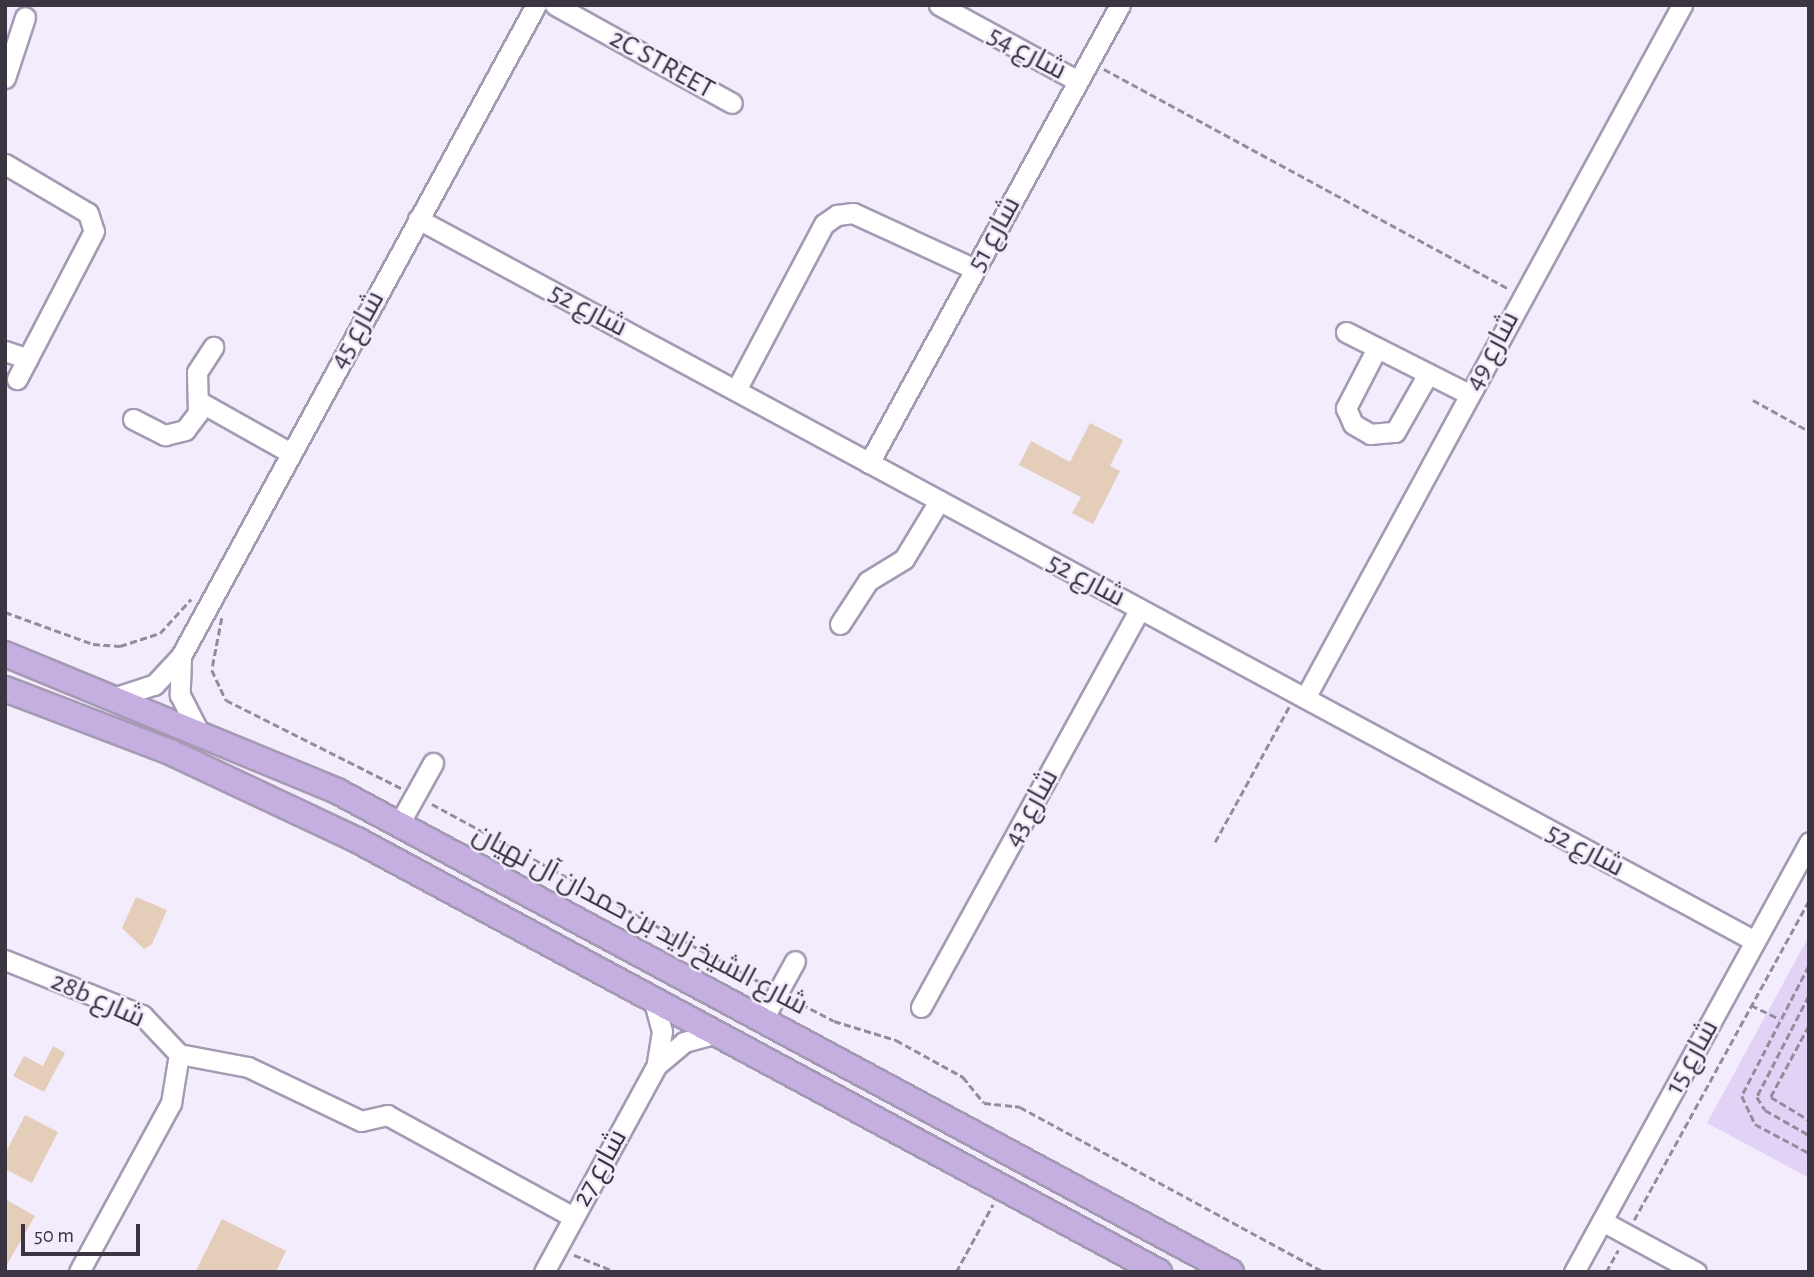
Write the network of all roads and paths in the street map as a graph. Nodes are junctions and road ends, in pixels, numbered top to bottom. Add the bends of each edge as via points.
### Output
1 (536, 5) edge
2 (555, 5) edge
3 (939, 5) edge
4 (1120, 5) edge
5 (1682, 5) edge
6 (25, 17) dead end
7 (1089, 61) junction
8 (5, 78) edge
9 (1078, 81) junction
10 (732, 103) dead end
11 (5, 164) edge
12 (418, 219) junction
13 (975, 269) junction
14 (1521, 295) junction
15 (1346, 332) dead end
16 (213, 347) dead end
17 (1377, 348) junction
18 (5, 351) edge
19 (27, 359) junction
20 (1428, 374) junction
21 (17, 379) dead end
22 (736, 390) junction
23 (1469, 394) junction
24 (1753, 400) dead end
25 (200, 402) junction
26 (133, 419) dead end
27 (1809, 431) edge
28 (289, 452) junction
29 (869, 463) junction
30 (939, 500) junction
31 (210, 603) junction
32 (1140, 609) junction
33 (5, 612) edge
34 (840, 624) dead end
35 (5, 654) edge
36 (181, 656) junction
37 (5, 689) edge
38 (1301, 696) junction
39 (117, 697) junction
40 (197, 729) junction
41 (170, 752) junction
42 (433, 762) dead end
43 (290, 768) junction
44 (415, 795) junction
45 (308, 816) junction
46 (400, 824) junction
47 (1215, 842) dead end
48 (1809, 842) edge
49 (435, 844) junction
50 (1809, 900) edge
51 (1755, 941) junction
52 (5, 960) edge
53 (795, 961) dead end
54 (1809, 966) edge
55 (778, 992) junction
56 (1809, 996) edge
57 (653, 998) junction
58 (1752, 1005) junction
59 (921, 1007) dead end
60 (763, 1019) junction
61 (1780, 1019) junction
62 (1809, 1026) edge
63 (718, 1033) junction
64 (179, 1054) junction
65 (657, 1065) junction
66 (1809, 1120) edge
67 (1809, 1135) edge
68 (1809, 1153) edge
69 (1002, 1187) junction
70 (573, 1217) junction
71 (1602, 1221) junction
72 (1626, 1234) junction
73 (553, 1254) junction
74 (79, 1272) edge
75 (544, 1272) edge
76 (616, 1272) edge
77 (956, 1272) edge
78 (1160, 1272) edge
79 (1231, 1272) edge
80 (1324, 1272) edge
81 (1574, 1272) edge
82 (1606, 1272) edge
83 (1696, 1272) edge

1 - 12 street, شارع 45
2 - 10 street, 2C STREET
3 - 9 street, شارع 54
4 - 7 street, شارع 51
5 - 14 street, شارع 49
6 - 8 street
7 - 9 street, شارع 51
7 - 14 path
9 - 13 street, شارع 51
11 - 19 street via 93,221 90,241
12 - 22 street, شارع 52
12 - 28 street, شارع 45
13 - 22 street via 853,213 837,215 824,224
13 - 29 street, شارع 51
14 - 23 street, شارع 49
15 - 17 street
16 - 25 street via 197,372
17 - 20 street
17 - 20 street via 1346,408 1353,424 1370,433 1395,432
18 - 19 street
19 - 21 street
20 - 23 street
22 - 29 street, شارع 52
23 - 38 street, شارع 49
24 - 27 path
25 - 26 street via 193,423 175,434 154,433
25 - 28 street
28 - 31 street, شارع 45
29 - 30 street, شارع 52
30 - 32 street, شارع 52
30 - 34 street via 904,559 868,582
31 - 33 path via 189,600 160,633 120,646 93,644
31 - 36 street, شارع 45
31 - 44 path via 222,615 212,670 226,701
32 - 38 street, شارع 52
32 - 59 street, شارع 43
35 - 39 main road, شارع الشيخ زايد بن حمدان آل نهيان
36 - 39 street, شارع 45 via 154,685
36 - 40 street, شارع 45 via 180,695
37 - 41 main road
38 - 47 path
38 - 51 street, شارع 52
39 - 40 main road, شارع الشيخ زايد بن حمدان آل نهيان
40 - 43 main road, شارع الشيخ زايد بن حمدان آل نهيان
41 - 43 main road via 275,785 288,779
41 - 45 main road
42 - 44 street
43 - 46 main road, شارع الشيخ زايد بن حمدان آل نهيان
44 - 46 street
44 - 55 path
45 - 49 main road via 313,806 330,803
45 - 57 main road
46 - 49 main road, شارع الشيخ زايد بن حمدان آل نهيان
48 - 51 street, شارع 15
49 - 60 main road, شارع الشيخ زايد بن حمدان آل نهيان
50 - 58 path
51 - 71 street, شارع 15
52 - 64 street, 28b شارع via 142,1015
53 - 55 street
54 - 61 path
55 - 60 street
55 - 80 path via 834,1021 896,1040 963,1077 984,1103 1020,1107
56 - 67 path via 1757,1097 1765,1111
57 - 63 main road
57 - 65 street, شارع 27 via 662,1031
58 - 61 path
58 - 72 path
60 - 79 main road, شارع الشيخ زايد بن حمدان آل نهيان
61 - 68 path via 1744,1086 1743,1107 1755,1124
62 - 66 path via 1771,1097
63 - 65 street, شارع 27 via 684,1042
63 - 69 main road
64 - 70 street via 248,1067 361,1121 387,1115
64 - 74 street via 171,1103
65 - 70 street, شارع 27
69 - 77 path
69 - 78 main road
70 - 73 street, شارع 27
71 - 72 street
71 - 81 street, شارع 15
72 - 82 path
72 - 83 street
73 - 75 street, شارع 27
73 - 76 path

